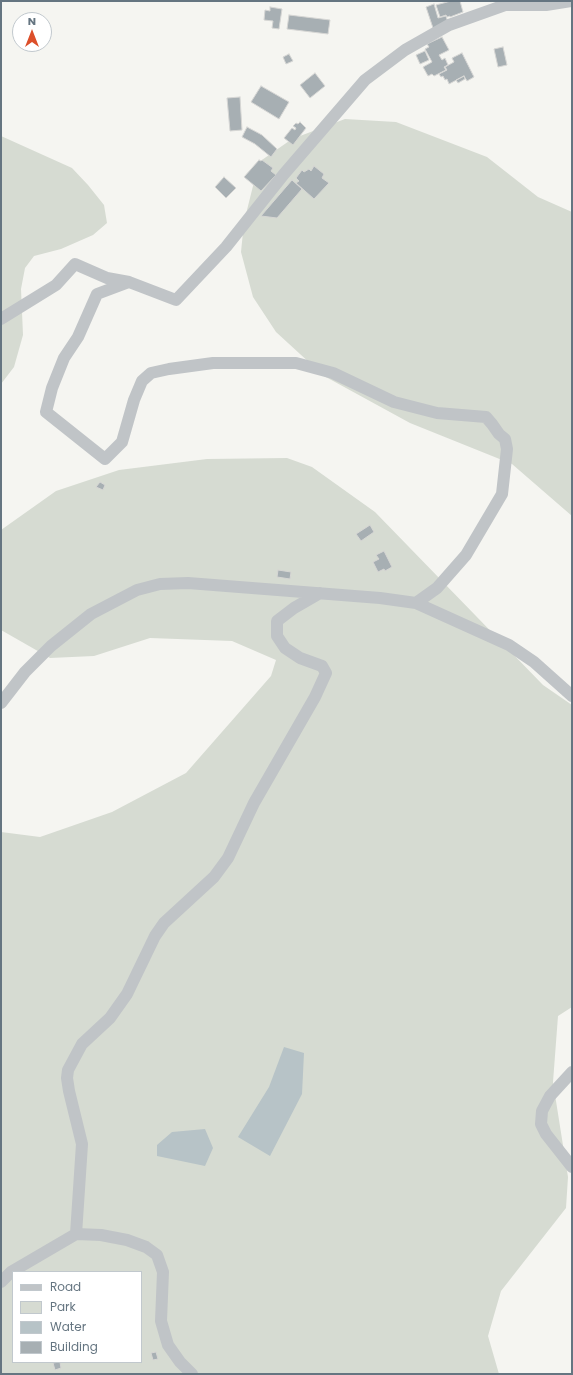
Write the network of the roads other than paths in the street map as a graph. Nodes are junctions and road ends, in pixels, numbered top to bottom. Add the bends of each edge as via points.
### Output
1 (570, 1) edge
2 (129, 282) junction
3 (1, 319) edge
4 (320, 593) junction
5 (416, 603) junction
6 (572, 696) edge
7 (1, 703) edge
8 (572, 1072) edge
9 (572, 1168) edge
10 (76, 1234) junction
11 (12, 1271) edge
12 (13, 1271) edge
13 (1, 1282) edge
14 (192, 1374) edge

1 - 2 street via 546,5 505,5 449,25 405,50 365,80 284,174 226,247 176,300
2 - 3 street via 107,278 75,264 56,285
2 - 5 street via 97,294 78,337 64,358 46,412 105,459 122,442 142,381 151,373 213,363 296,363 332,373 394,402 437,413 486,417 505,439 508,449 502,494 466,555 437,588
4 - 5 street
4 - 7 street via 188,583 160,584 136,590 92,614 51,646 25,672
4 - 10 street via 277,621 277,636 285,648 300,658 322,666 326,673 315,697 254,803 228,858 214,877 164,923 127,994 110,1018 82,1044 68,1070 69,1091 82,1144
5 - 6 street via 509,645 534,662
8 - 9 street via 550,1096 542,1111 541,1124
10 - 12 street
10 - 14 street via 127,1240 146,1247 157,1255 163,1272 161,1321 168,1345
11 - 13 street

